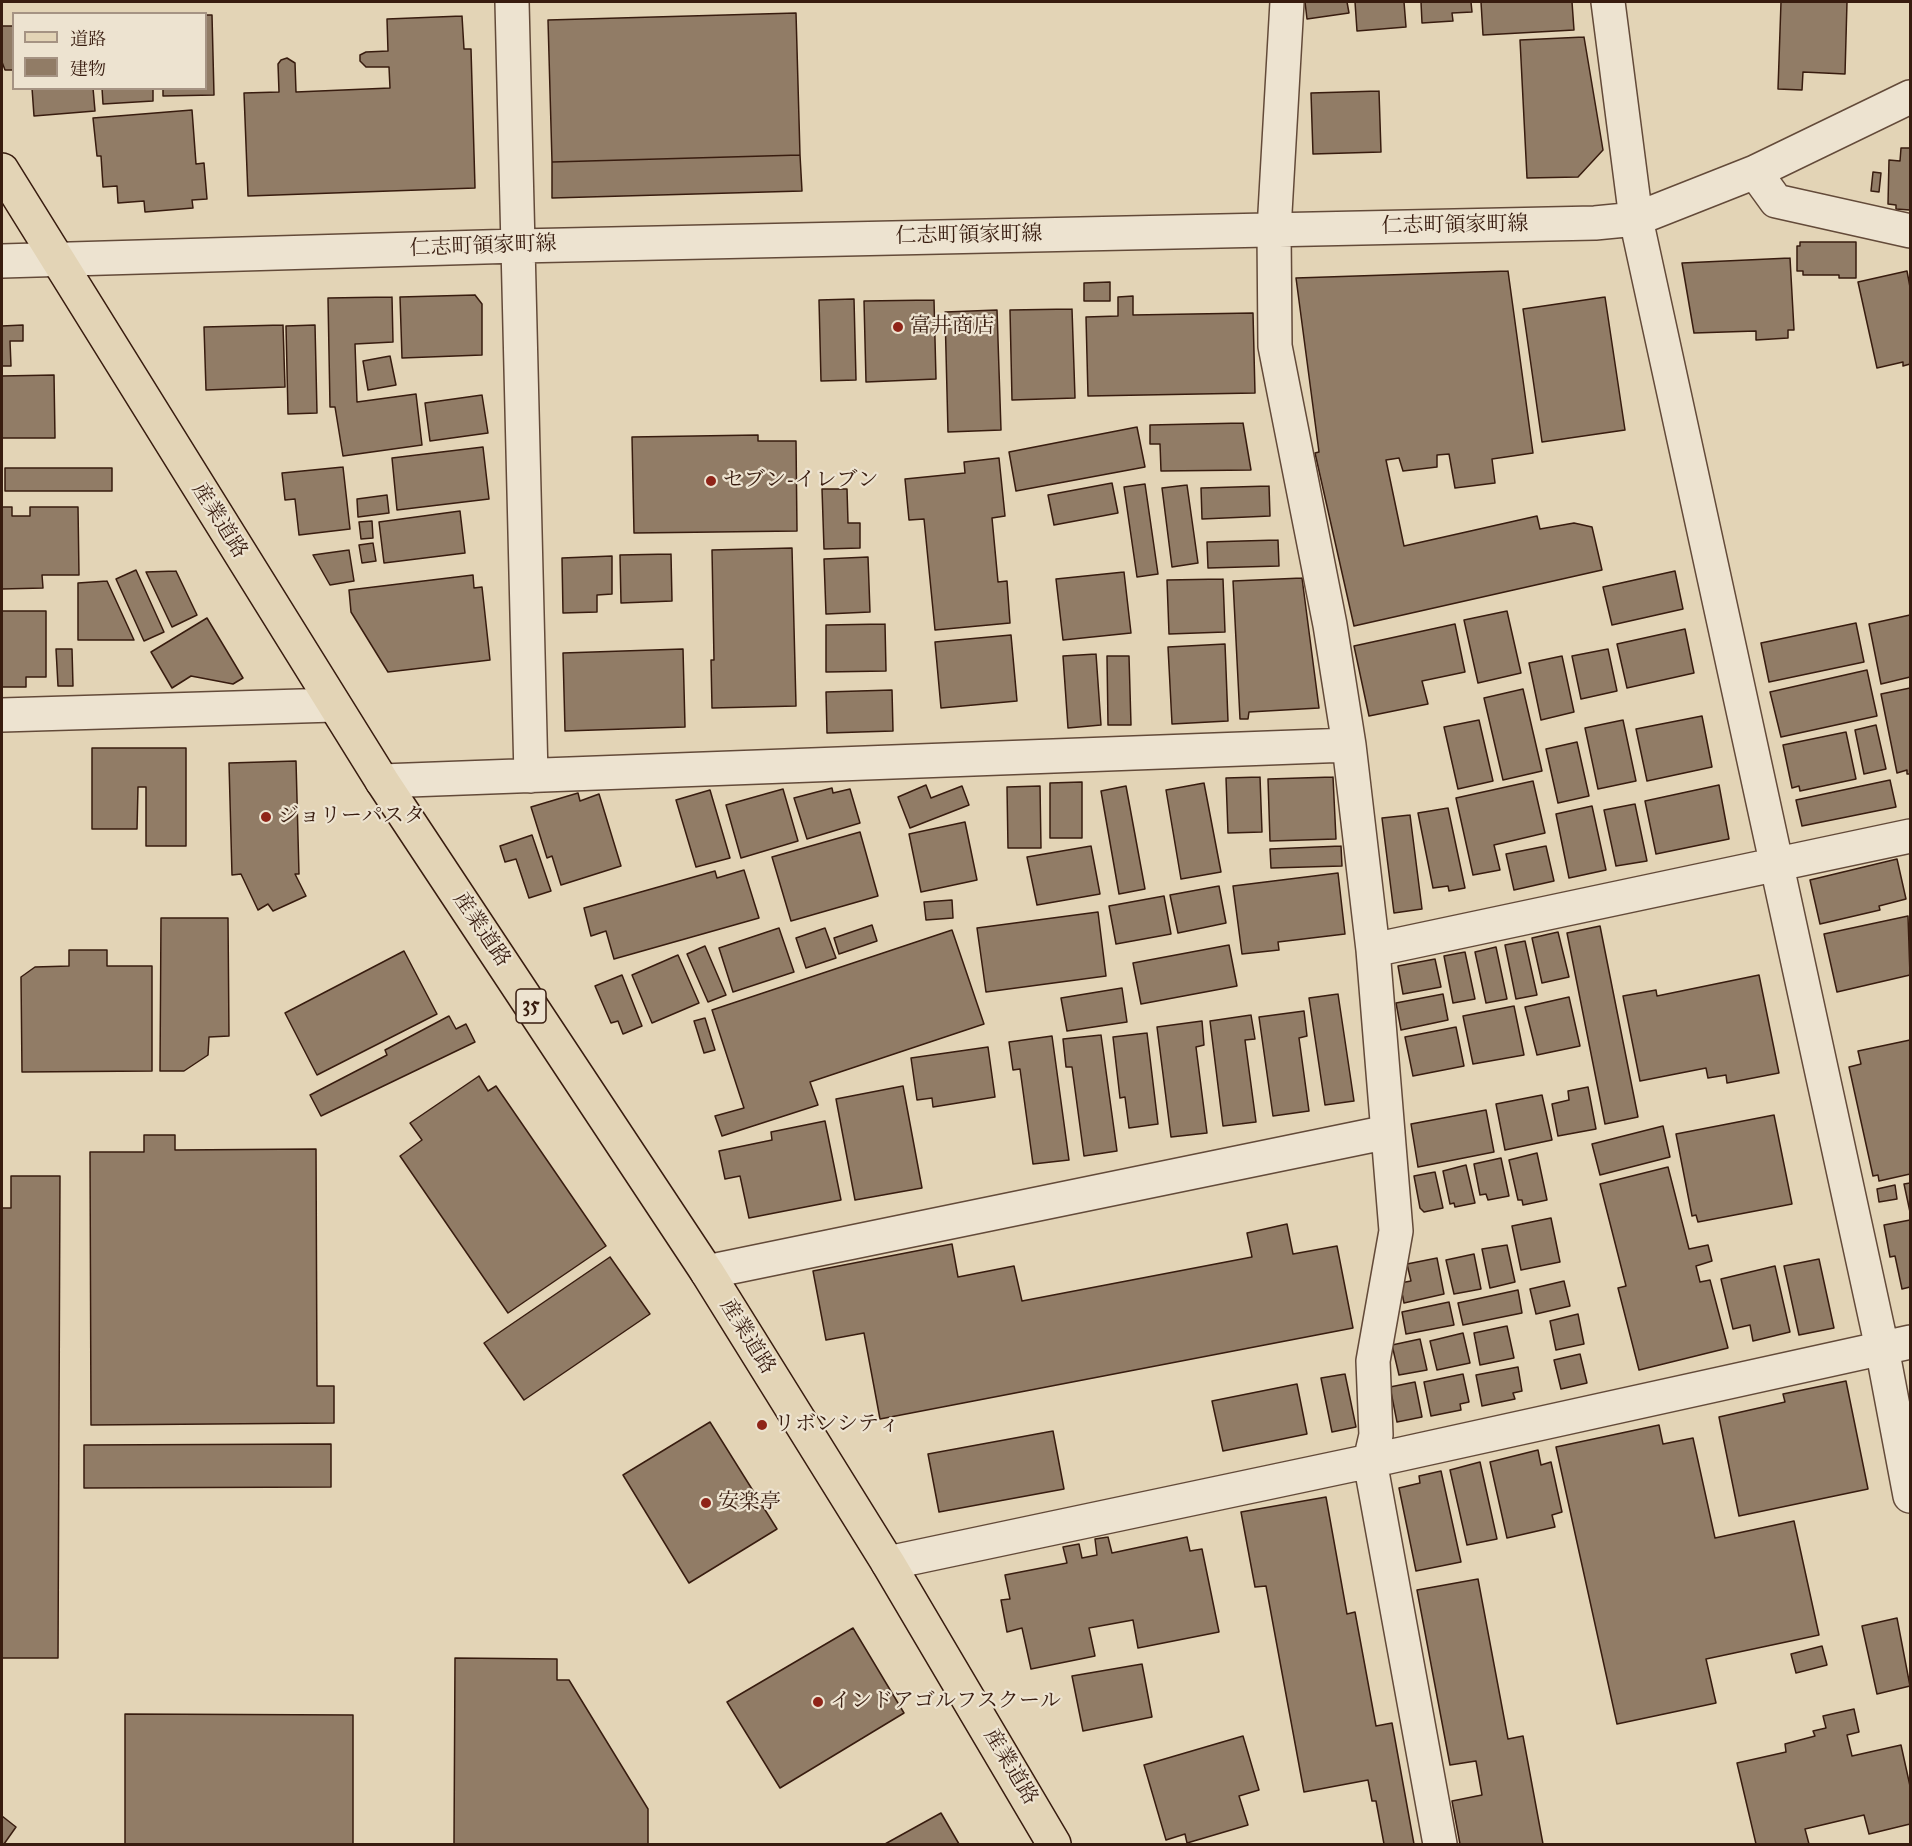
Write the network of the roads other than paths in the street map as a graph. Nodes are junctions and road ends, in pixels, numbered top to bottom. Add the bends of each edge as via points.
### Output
1 (512, 2) edge
2 (1287, 2) edge
3 (1608, 2) edge
4 (1911, 97) edge
5 (2, 170) edge
6 (1755, 172) junction
7 (1636, 219) junction
8 (1274, 230) junction
9 (1911, 231) edge
10 (518, 246) junction
11 (56, 259) junction
12 (2, 261) edge
13 (334, 705) junction
14 (2, 715) edge
15 (1349, 745) junction
16 (531, 776) junction
17 (382, 781) junction
18 (1911, 836) edge
19 (1778, 866) junction
20 (1373, 950) junction
21 (1388, 1132) junction
22 (707, 1272) junction
23 (1897, 1345) edge
24 (1370, 1461) junction
25 (1911, 1496) edge
26 (888, 1563) junction
27 (1054, 1845) edge
28 (1440, 1845) edge

1 - 10 street
2 - 8 street
3 - 7 street
4 - 6 street, 仁志町領家町線
5 - 11 main road, 産業道路 / 35
6 - 7 street, 仁志町領家町線
6 - 9 street via 1776,201
7 - 8 street, 仁志町領家町線
7 - 19 street
8 - 10 street, 仁志町領家町線
8 - 15 street via 1275,346 1330,625
10 - 11 street, 仁志町領家町線
10 - 16 street
11 - 12 street, 仁志町領家町線
11 - 13 main road, 産業道路 / 35
13 - 14 street
13 - 17 main road, 産業道路 / 35
15 - 16 street
15 - 20 street
16 - 17 street
17 - 22 main road, 産業道路 / 35
18 - 19 street
19 - 20 street
19 - 23 street
20 - 21 street
21 - 22 street
21 - 24 street via 1396,1231 1373,1361 1376,1435
22 - 26 main road, 産業道路 / 35
23 - 24 street
23 - 25 street
24 - 26 street
24 - 28 street
26 - 27 main road, 産業道路 / 35

